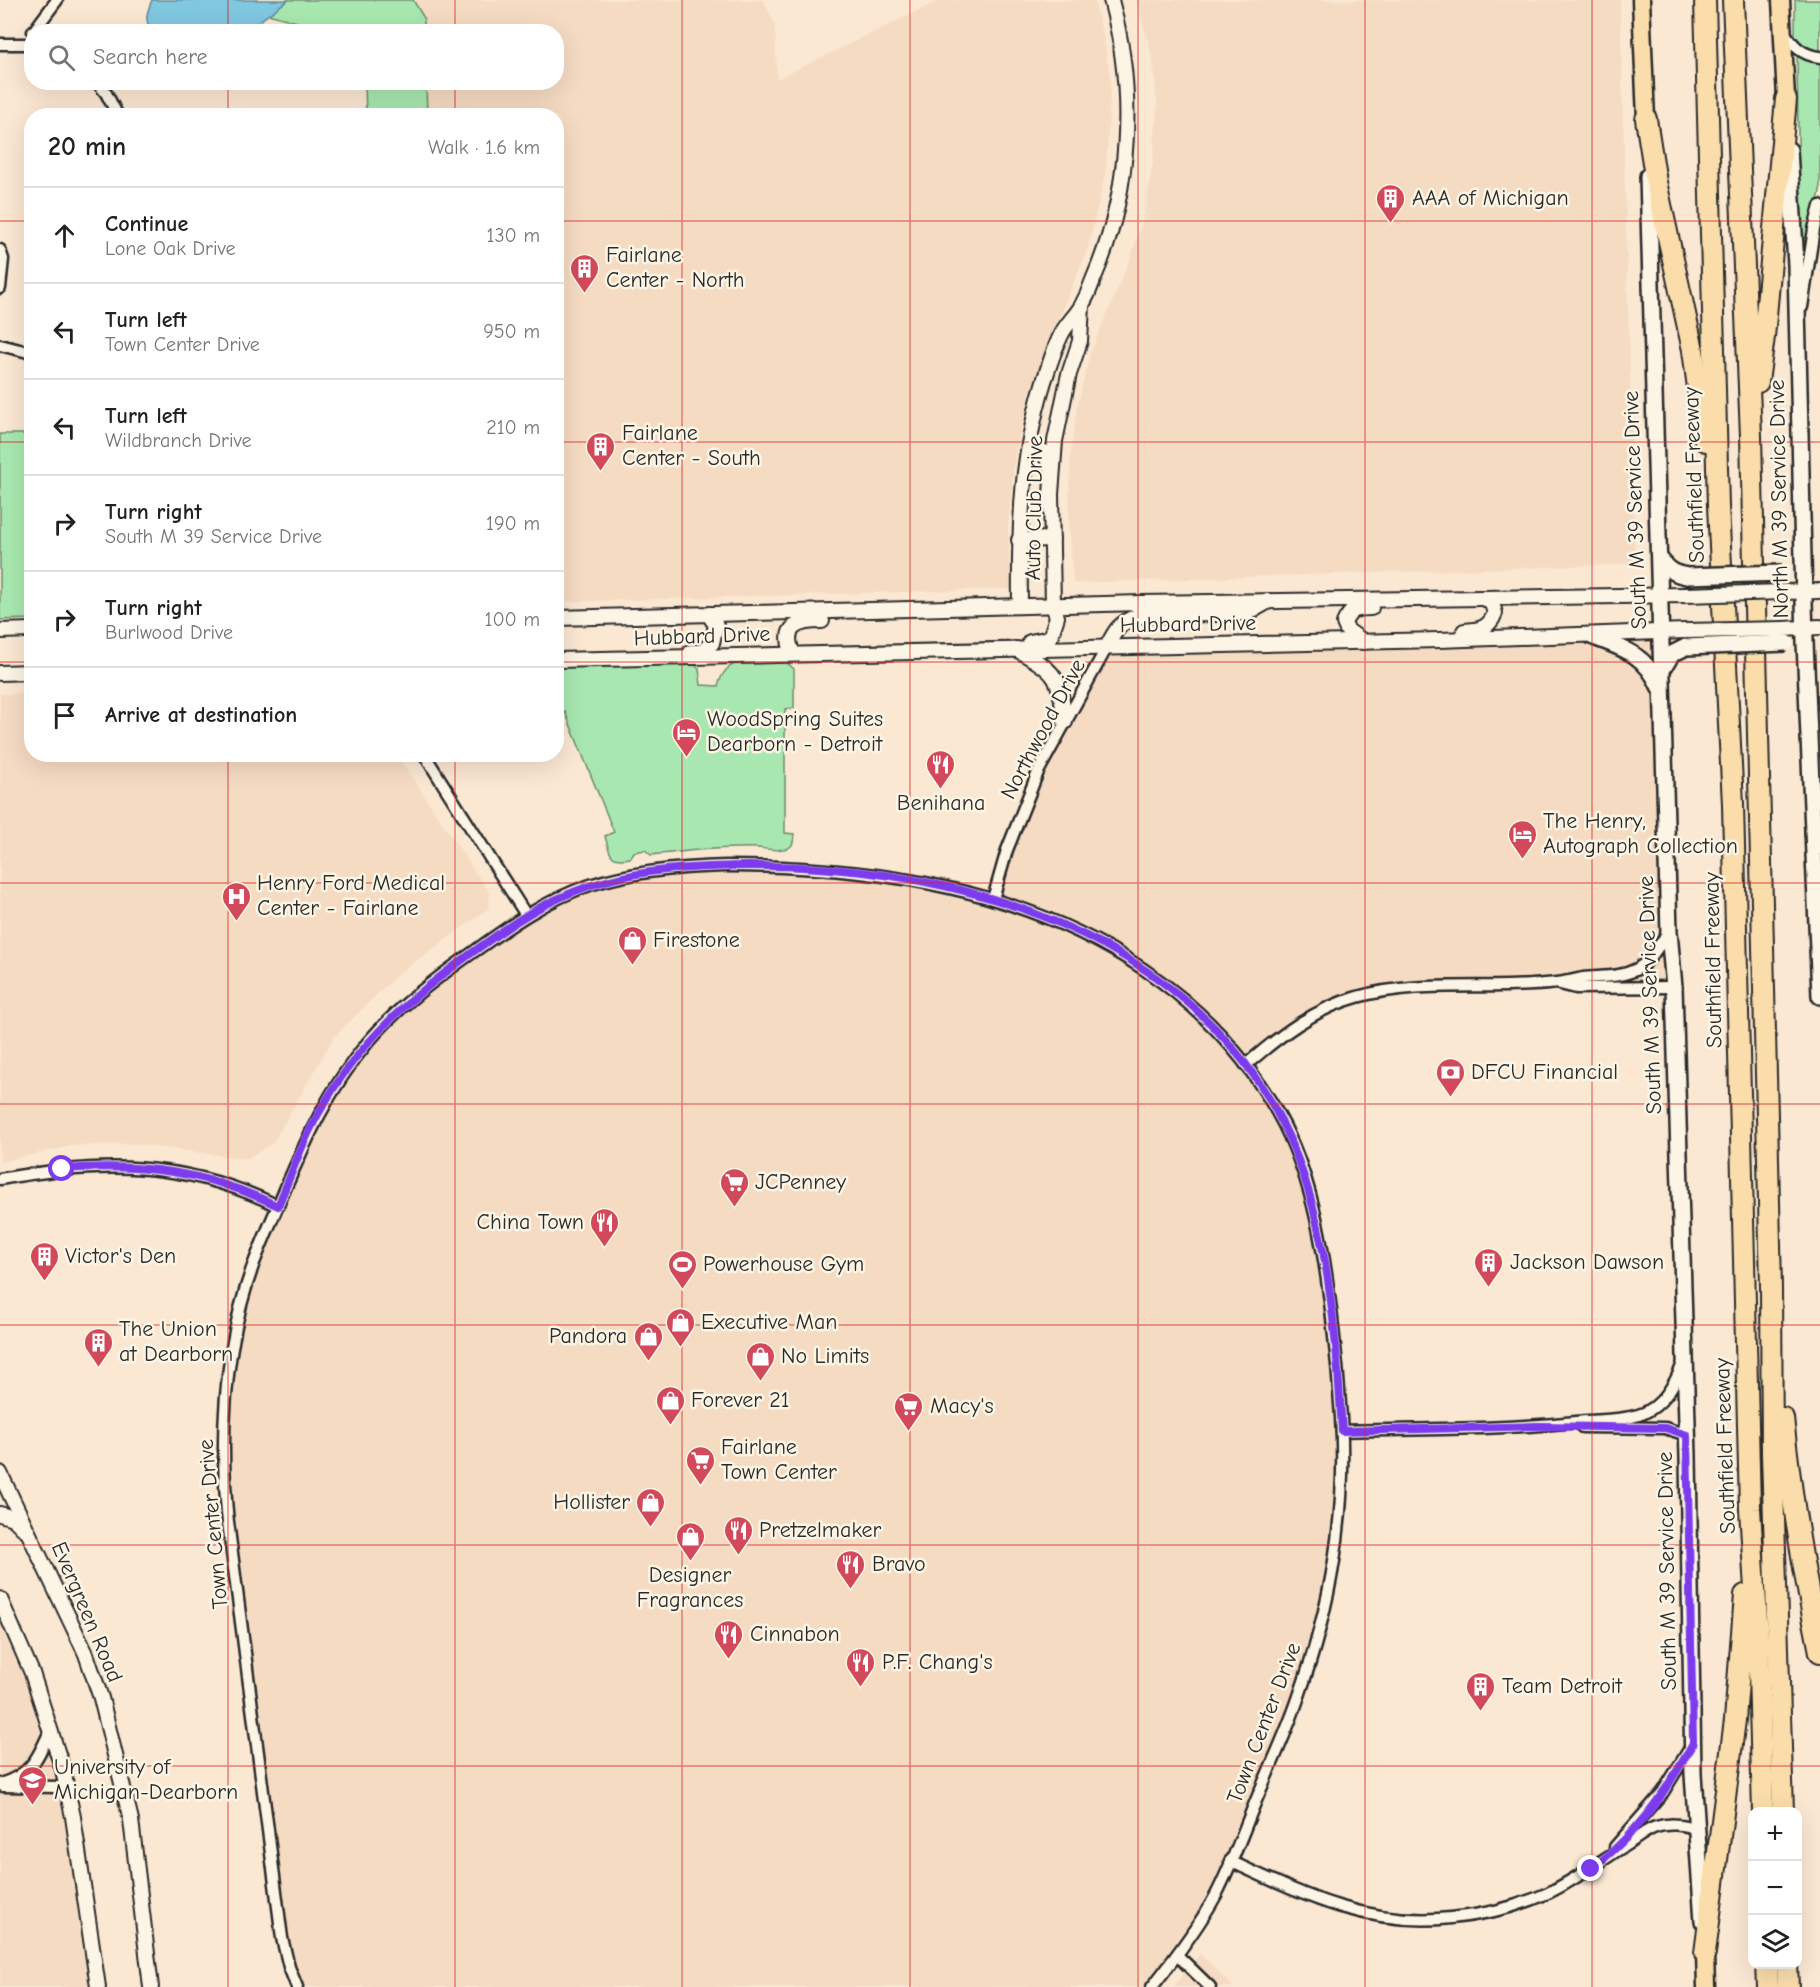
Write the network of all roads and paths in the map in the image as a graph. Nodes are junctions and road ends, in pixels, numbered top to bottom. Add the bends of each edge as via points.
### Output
1 (57, 0) edge
2 (1111, 0) edge
3 (1641, 0) edge
4 (1705, 0) edge
5 (1733, 0) edge
6 (1781, 0) edge
7 (38, 24) edge
8 (1781, 29) junction
9 (24, 43) edge
10 (0, 44) edge
11 (1820, 57) edge
12 (104, 90) edge
13 (1786, 99) junction
14 (114, 108) edge
15 (1646, 119) junction
16 (1820, 206) edge
17 (0, 250) edge
18 (0, 288) edge
19 (1082, 306) junction
20 (1798, 334) junction
21 (0, 345) edge
22 (24, 351) edge
23 (1037, 405) junction
24 (1059, 412) junction
25 (1751, 436) junction
26 (1029, 444) junction
27 (1052, 470) junction
28 (1718, 506) junction
29 (1052, 539) junction
30 (1019, 540) junction
31 (1803, 551) junction
32 (1660, 560) junction
33 (1820, 591) edge
34 (1803, 592) junction
35 (1660, 596) junction
36 (1462, 598) junction
37 (1485, 598) junction
38 (1270, 600) junction
39 (1053, 605) junction
40 (1020, 606) junction
41 (924, 610) junction
42 (709, 615) junction
43 (639, 616) junction
44 (564, 618) edge
45 (564, 625) edge
46 (1812, 628) edge
47 (24, 630) edge
48 (0, 631) edge
49 (1661, 632) junction
50 (1592, 636) junction
51 (1785, 636) junction
52 (1686, 639) junction
53 (1430, 640) junction
54 (1364, 642) junction
55 (1107, 647) junction
56 (1016, 649) junction
57 (896, 652) junction
58 (793, 654) junction
59 (1805, 657) junction
60 (633, 659) junction
61 (564, 660) edge
62 (1662, 670) junction
63 (24, 672) edge
64 (0, 673) edge
65 (1663, 694) junction
66 (1065, 722) junction
67 (429, 762) edge
68 (993, 899) junction
69 (526, 915) junction
70 (1669, 932) junction
71 (1556, 984) junction
72 (1674, 987) junction
73 (1820, 996) edge
74 (1246, 1065) junction
75 (19, 1175) junction
76 (0, 1179) edge
77 (0, 1188) edge
78 (278, 1206) junction
79 (1771, 1287) junction
80 (1685, 1357) junction
81 (1539, 1426) junction
82 (1342, 1431) junction
83 (1687, 1435) junction
84 (0, 1473) edge
85 (1750, 1509) junction
86 (0, 1514) edge
87 (29, 1533) junction
88 (0, 1599) edge
89 (1820, 1652) edge
90 (50, 1731) junction
91 (1693, 1743) junction
92 (0, 1785) edge
93 (68, 1791) junction
94 (1763, 1807) edge
95 (1783, 1807) edge
96 (1696, 1829) junction
97 (1607, 1856) junction
98 (1230, 1861) junction
99 (1705, 1953) junction
100 (1177, 1955) junction
101 (1767, 1969) edge
102 (1787, 1969) edge
103 (98, 1987) edge
104 (151, 1987) edge
105 (297, 1987) edge
106 (1152, 1987) edge
107 (1210, 1987) edge
108 (1706, 1987) edge
109 (1768, 1987) edge
110 (1788, 1987) edge

1 - 7 street
2 - 19 street, Auto Club Drive via 1125,74 1125,155 1112,226
3 - 15 main road, South M 39 Service Drive
4 - 28 highway, Southfield Freeway
5 - 25 highway, Southfield Freeway
6 - 8 main road, North M 39 Service Drive
8 - 11 street via 1796,48
8 - 13 main road, North M 39 Service Drive
9 - 10 street
12 - 14 street
13 - 20 main road, North M 39 Service Drive
13 - 25 highway
15 - 28 highway via 1656,182 1690,331
15 - 32 main road, South M 39 Service Drive
16 - 20 street
17 - 18 street
19 - 23 street, Auto Club Drive via 1061,333
19 - 24 street, Auto Club Drive via 1080,341
20 - 31 main road, North M 39 Service Drive
21 - 22 street
23 - 24 street
23 - 26 street, Auto Club Drive
24 - 27 street, Auto Club Drive
25 - 79 highway, Southfield Freeway
26 - 27 street via 1044,452
26 - 30 street, Auto Club Drive
27 - 29 street, Auto Club Drive
28 - 85 highway, Southfield Freeway via 1733,804
29 - 30 street
29 - 39 street, Auto Club Drive
30 - 40 street, Auto Club Drive
31 - 32 main road, bridge via 1796,566 1782,573 1676,575
31 - 34 main road, North M 39 Service Drive
32 - 35 main road, South M 39 Service Drive
33 - 34 street, Hubbard Drive
34 - 35 street, Hubbard Drive, bridge
34 - 46 main road, North M 39 Service Drive
35 - 37 street, Hubbard Drive
35 - 49 main road, South M 39 Service Drive
36 - 37 street, Hubbard Drive
36 - 38 street, Hubbard Drive
36 - 54 street via 1443,607 1356,609 1344,623 1347,630
37 - 53 street via 1495,613 1481,630 1448,633
38 - 39 street, Hubbard Drive
38 - 55 street via 1248,613 1138,616 1125,620
39 - 40 street, Hubbard Drive
39 - 57 street, Auto Club Drive via 1057,616 1054,629 1050,638 1039,642 923,644
40 - 41 street, Hubbard Drive
41 - 42 street, Hubbard Drive
41 - 58 street via 904,619 805,621 789,633
42 - 43 street, Hubbard Drive
42 - 60 street via 716,625 714,638 702,652 653,653
43 - 44 street, Hubbard Drive
43 - 45 street via 622,624
46 - 51 street
46 - 59 main road, North M 39 Service Drive
47 - 48 street
49 - 50 street, Hubbard Drive
49 - 52 street, Hubbard Drive
49 - 62 main road, South M 39 Service Drive
50 - 53 street, Hubbard Drive
50 - 65 main road via 1631,652 1649,666
51 - 52 main road, bridge
51 - 59 main road
52 - 62 main road
53 - 54 street, Hubbard Drive
54 - 55 street, Hubbard Drive
55 - 56 street, Hubbard Drive
55 - 66 street, Northwood Drive
56 - 57 street, Hubbard Drive
56 - 66 street via 1046,667 1056,678
57 - 58 street, Hubbard Drive
58 - 60 street, Hubbard Drive
59 - 73 main road, North M 39 Service Drive
60 - 61 street, Hubbard Drive
62 - 65 main road, South M 39 Service Drive
63 - 64 street
65 - 70 main road, South M 39 Service Drive
66 - 68 street, Northwood Drive via 1023,807
67 - 69 street
68 - 69 street, Town Center Drive via 858,872 709,866 652,870 609,879
68 - 74 street, Town Center Drive via 1071,928 1138,964 1202,1015
69 - 78 street, Town Center Drive via 411,999 370,1040 323,1104
70 - 71 street via 1645,963 1628,973
70 - 72 main road, South M 39 Service Drive
71 - 72 street via 1576,988
71 - 74 street via 1406,989 1355,998 1296,1025
72 - 80 main road, South M 39 Service Drive
74 - 82 street, Town Center Drive via 1286,1128 1313,1205 1330,1304
75 - 76 street
75 - 77 street
75 - 78 street via 96,1167 165,1170 234,1186
78 - 105 street, Town Center Drive via 254,1264 236,1331 226,1388 223,1454 228,1522 282,1938
79 - 89 highway via 1793,1500
79 - 95 highway, Southfield Freeway
80 - 81 street via 1677,1379 1663,1399 1646,1412 1632,1417
80 - 83 main road, South M 39 Service Drive
81 - 82 street
81 - 83 street via 1665,1428
82 - 98 street, Town Center Drive via 1341,1518 1315,1647 1296,1706
83 - 91 main road, South M 39 Service Drive
84 - 87 street, Evergreen Road
85 - 94 highway, Southfield Freeway
85 - 99 highway via 1739,1685
86 - 87 street via 13,1518
87 - 104 street, Evergreen Road via 86,1654 101,1698 131,1820
88 - 90 street via 32,1672
90 - 92 street via 37,1760 21,1776
90 - 93 street
91 - 96 main road, South M 39 Service Drive
91 - 97 street via 1663,1792
92 - 93 street via 58,1787
93 - 103 street
96 - 97 street via 1675,1825 1654,1828
96 - 99 main road, South M 39 Service Drive
97 - 98 street via 1569,1882 1523,1903 1476,1915 1425,1920 1381,1917 1338,1907
98 - 100 street, Town Center Drive via 1217,1893
99 - 108 main road
100 - 106 street, Town Center Drive
100 - 107 street
101 - 109 highway
102 - 110 highway

